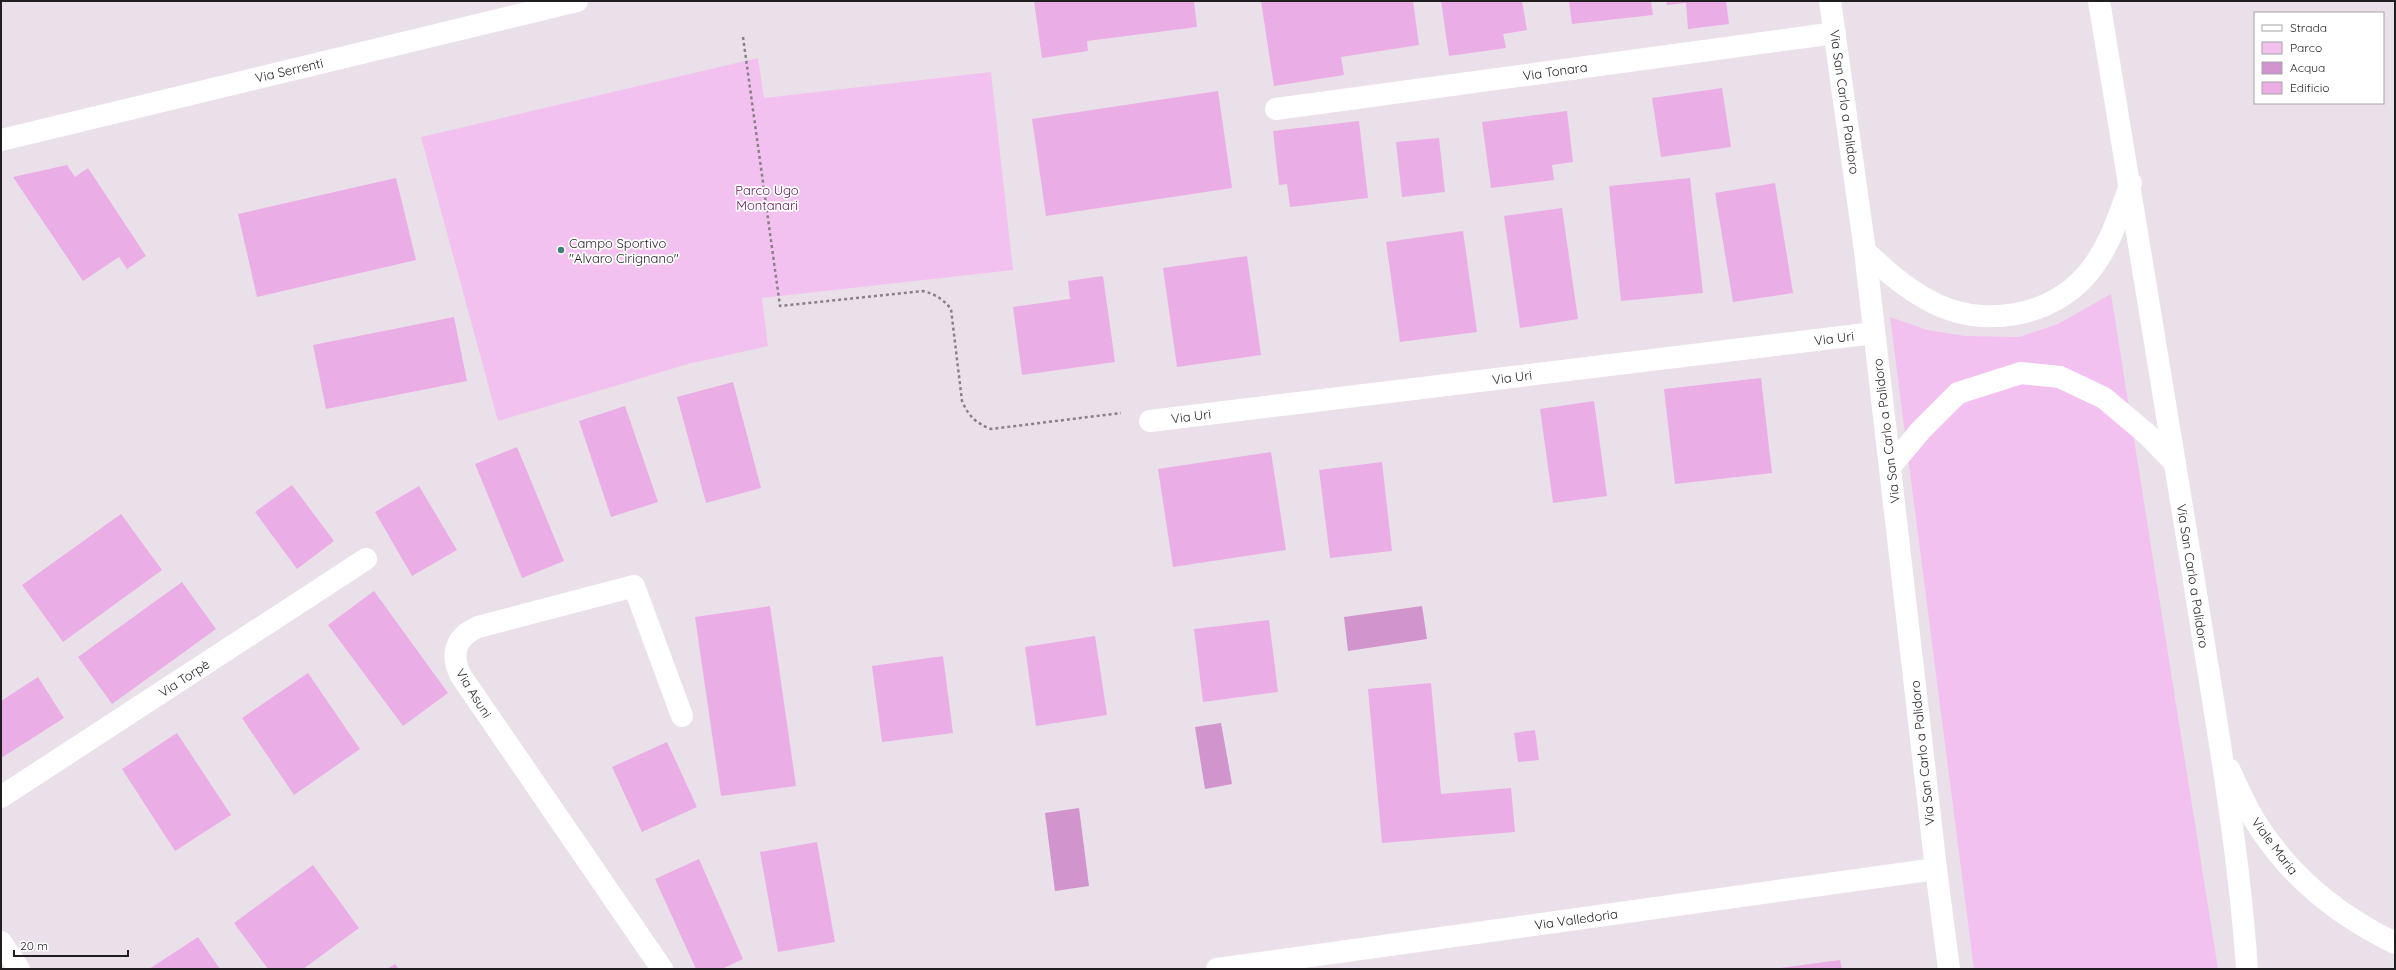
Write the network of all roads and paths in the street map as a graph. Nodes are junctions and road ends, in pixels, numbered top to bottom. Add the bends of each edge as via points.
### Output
1 (577, 1) edge
2 (1830, 1) edge
3 (2099, 1) edge
4 (1835, 33) junction
5 (742, 37) dead end
6 (1276, 109) dead end
7 (1, 140) edge
8 (2131, 183) junction
9 (1865, 251) junction
10 (1874, 333) junction
11 (1150, 421) joint
12 (2175, 463) junction
13 (1890, 467) junction
14 (366, 559) dead end
15 (682, 716) dead end
16 (2221, 752) junction
17 (1, 797) edge
18 (1936, 869) junction
19 (1, 942) edge
20 (2395, 943) edge
21 (19, 969) edge
22 (662, 969) edge
23 (1217, 969) edge
24 (1949, 969) edge
25 (2247, 969) edge

1 - 7 street, Via Serrenti
2 - 4 street, Via San Carlo a Palidoro
3 - 8 street, Via San Carlo a Palidoro
4 - 6 street, Via Tonara
4 - 9 street, Via San Carlo a Palidoro
5 - 11 path via 780,306 923,291 930,293 943,299 951,309 962,401 967,413 977,423 991,429 1122,412
8 - 9 street, Via San Carlo a Palidoro via 2112,236 2088,274 2056,300 2024,313 1978,316 1946,309 1901,283
8 - 12 street, Via San Carlo a Palidoro
9 - 10 street, Via San Carlo a Palidoro
10 - 11 street, Via Uri
10 - 13 street, Via San Carlo a Palidoro
12 - 13 street via 2148,435 2104,398 2060,377 2021,373 1958,393 1921,430
12 - 16 street, Via San Carlo a Palidoro
13 - 18 street, Via San Carlo a Palidoro
14 - 17 street, Via Torpè
15 - 22 street, Via Asuni via 634,586 478,627 463,636 457,644 454,655 461,676
16 - 20 street, Viale Maria via 2254,820 2289,867 2351,920
16 - 25 street, Via San Carlo a Palidoro via 2244,926
18 - 23 street, Via Valledoria
18 - 24 street, Via San Carlo a Palidoro
19 - 21 street

